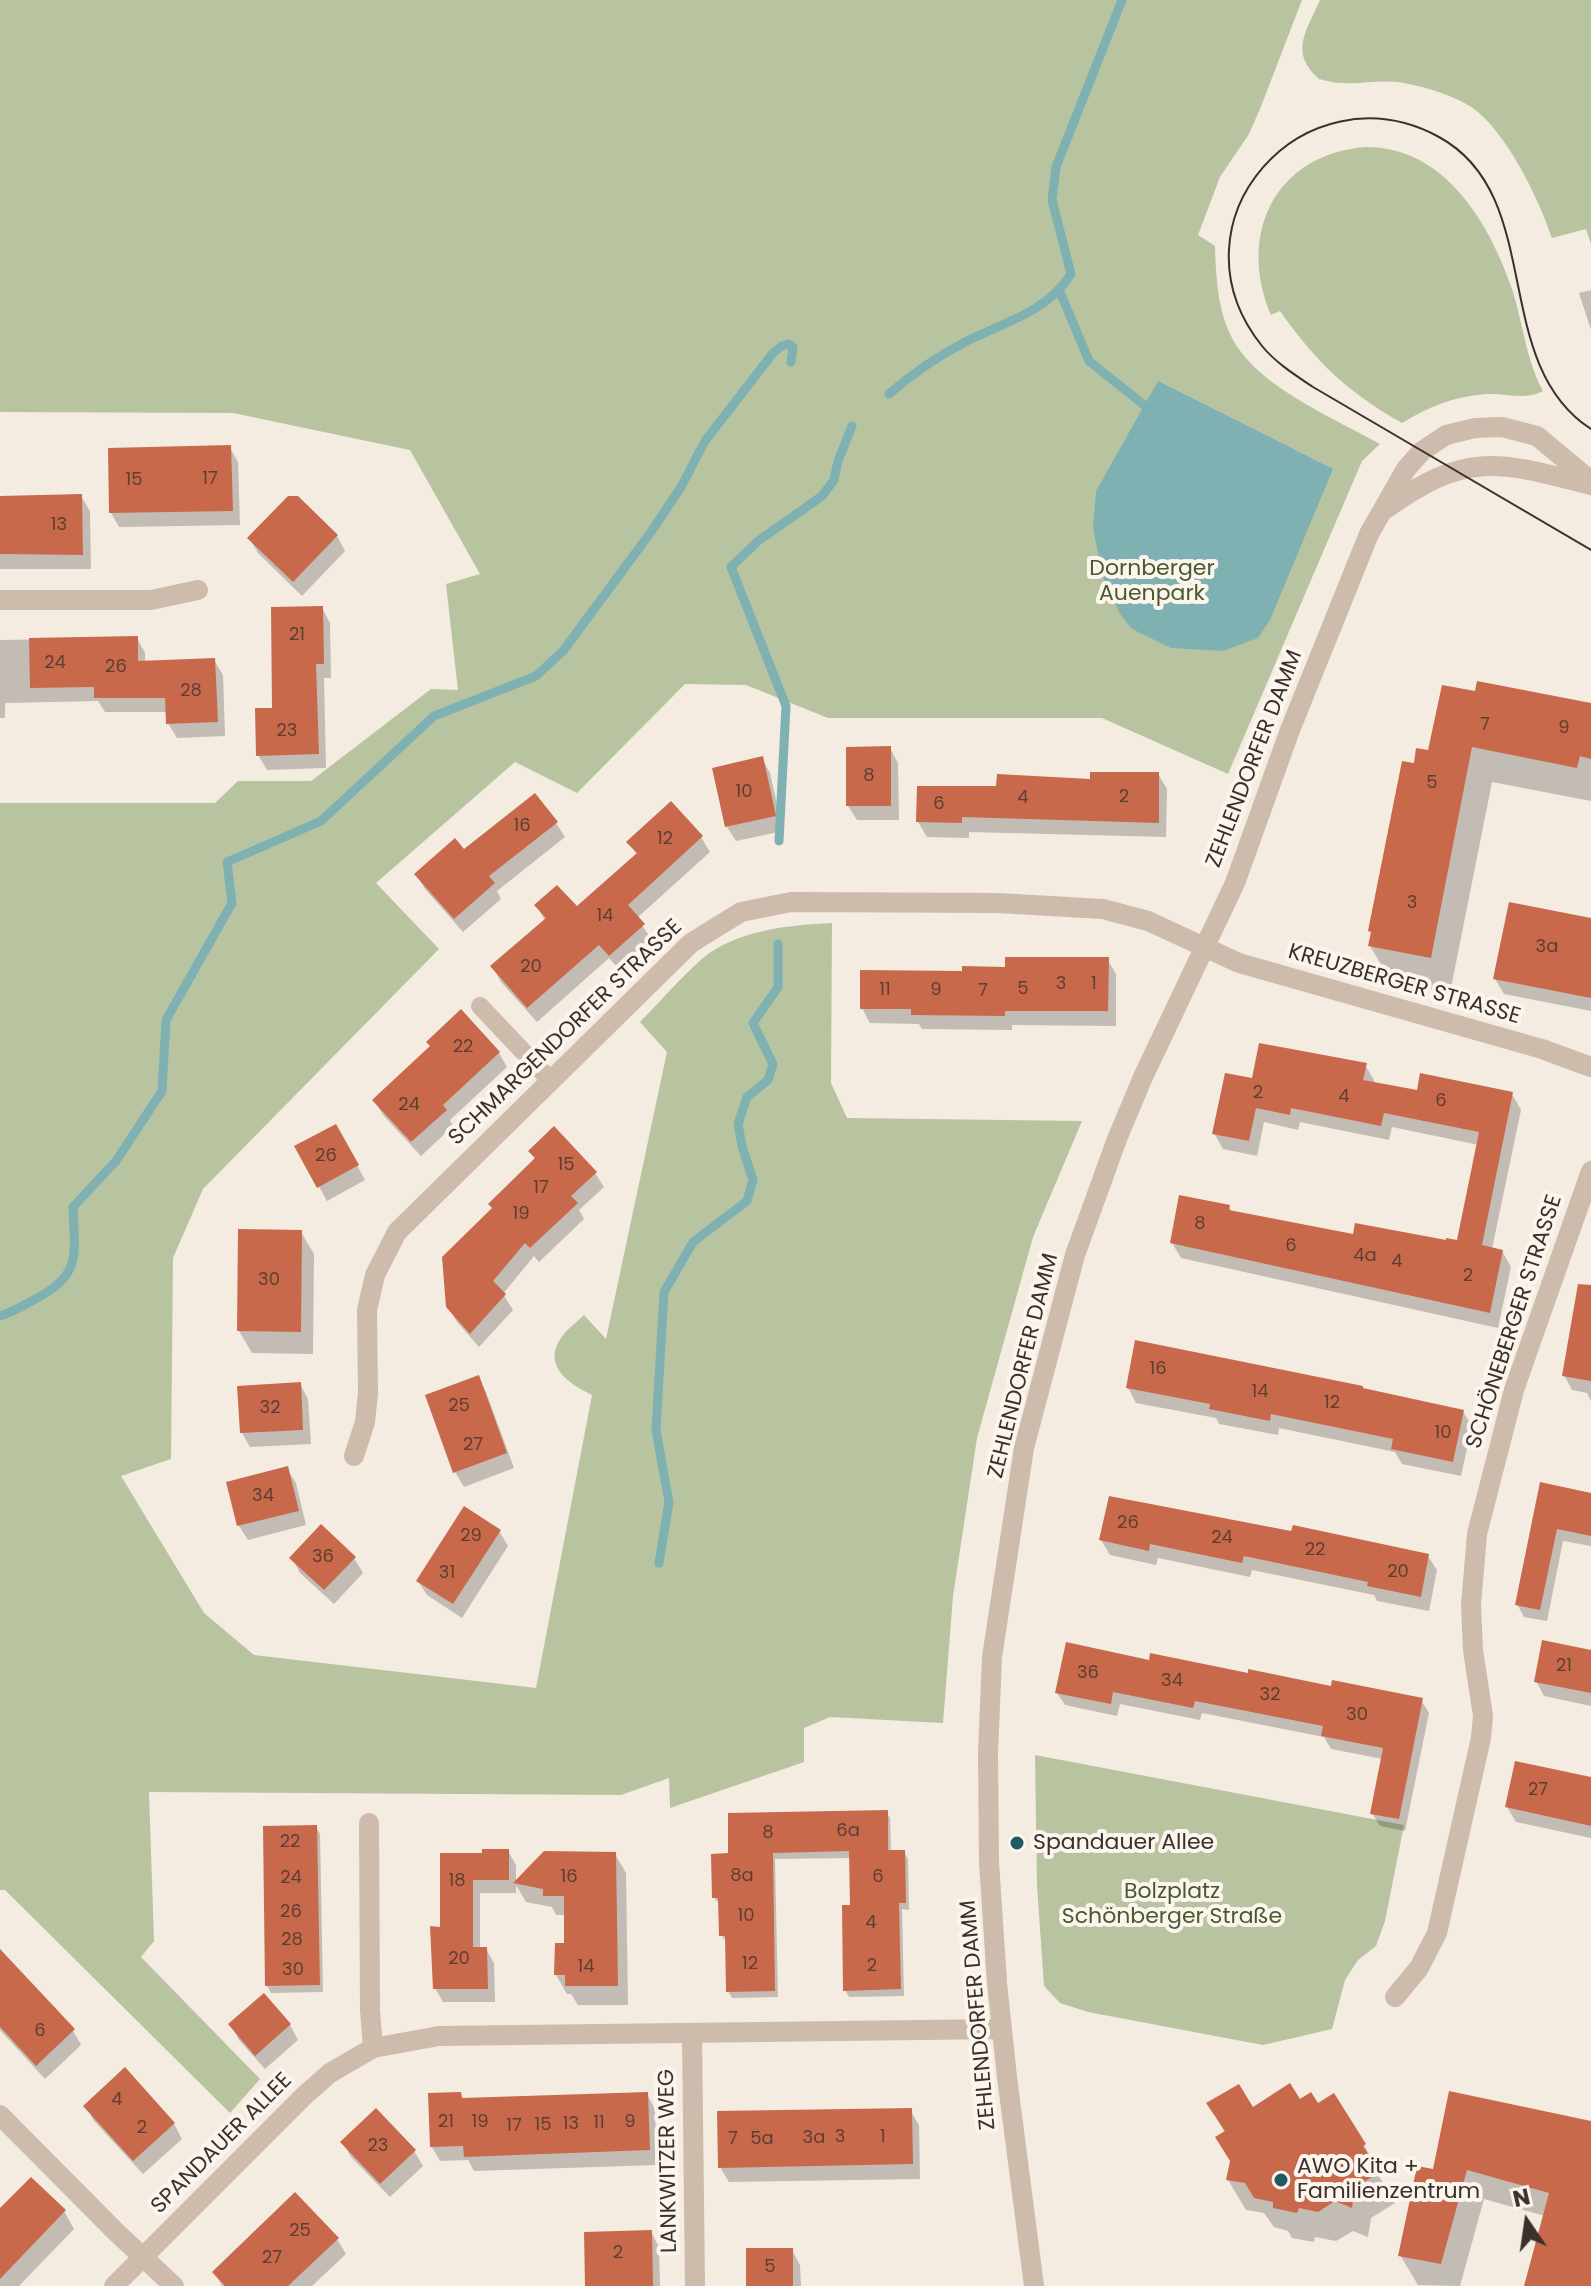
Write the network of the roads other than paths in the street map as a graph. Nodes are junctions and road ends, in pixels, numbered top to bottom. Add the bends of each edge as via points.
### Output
1 (1591, 483) edge
2 (1380, 513) junction
3 (198, 590) dead end
4 (0, 600) edge
5 (1205, 948) junction
6 (480, 1006) dead end
7 (1591, 1067) edge
8 (550, 1080) junction
9 (1591, 1171) edge
10 (354, 1456) dead end
11 (369, 1823) dead end
12 (1395, 1997) dead end
13 (1002, 2029) junction
14 (692, 2035) junction
15 (373, 2048) junction
16 (0, 2115) edge
17 (143, 2257) junction
18 (114, 2286) edge
19 (174, 2286) edge
20 (695, 2286) edge
21 (1034, 2286) edge

1 - 2 street, ZEHLENDORFER DAMM via 1527,469 1474,466 1436,477
1 - 2 street, ZEHLENDORFER DAMM via 1537,436 1502,427 1475,428 1446,435 1422,451
2 - 5 street, ZEHLENDORFER DAMM
3 - 4 street via 151,600
5 - 7 street, KREUZBERGER STRASSE via 1239,963
5 - 8 street, SCHMARGENDORFER STRASSE via 1148,921 1103,909 791,902 741,912 691,943
5 - 13 street, ZEHLENDORFER DAMM via 1117,1139 1075,1255 1024,1448 992,1657 988,1753 992,1913
6 - 8 lane
8 - 10 street, SCHMARGENDORFER STRASSE via 397,1232 375,1275 367,1310 368,1393
9 - 12 street, SCHÖNEBERGER STRASSE via 1514,1390 1477,1534 1471,1605 1481,1738 1437,1933 1419,1968
11 - 15 street
13 - 14 street, SPANDAUER ALLEE
13 - 21 street, ZEHLENDORFER DAMM
14 - 15 street, SPANDAUER ALLEE via 439,2036
14 - 20 street, LANKWITZER WEG
15 - 17 street, SPANDAUER ALLEE via 305,2095
16 - 17 street
17 - 18 street, SPANDAUER ALLEE
17 - 19 street

